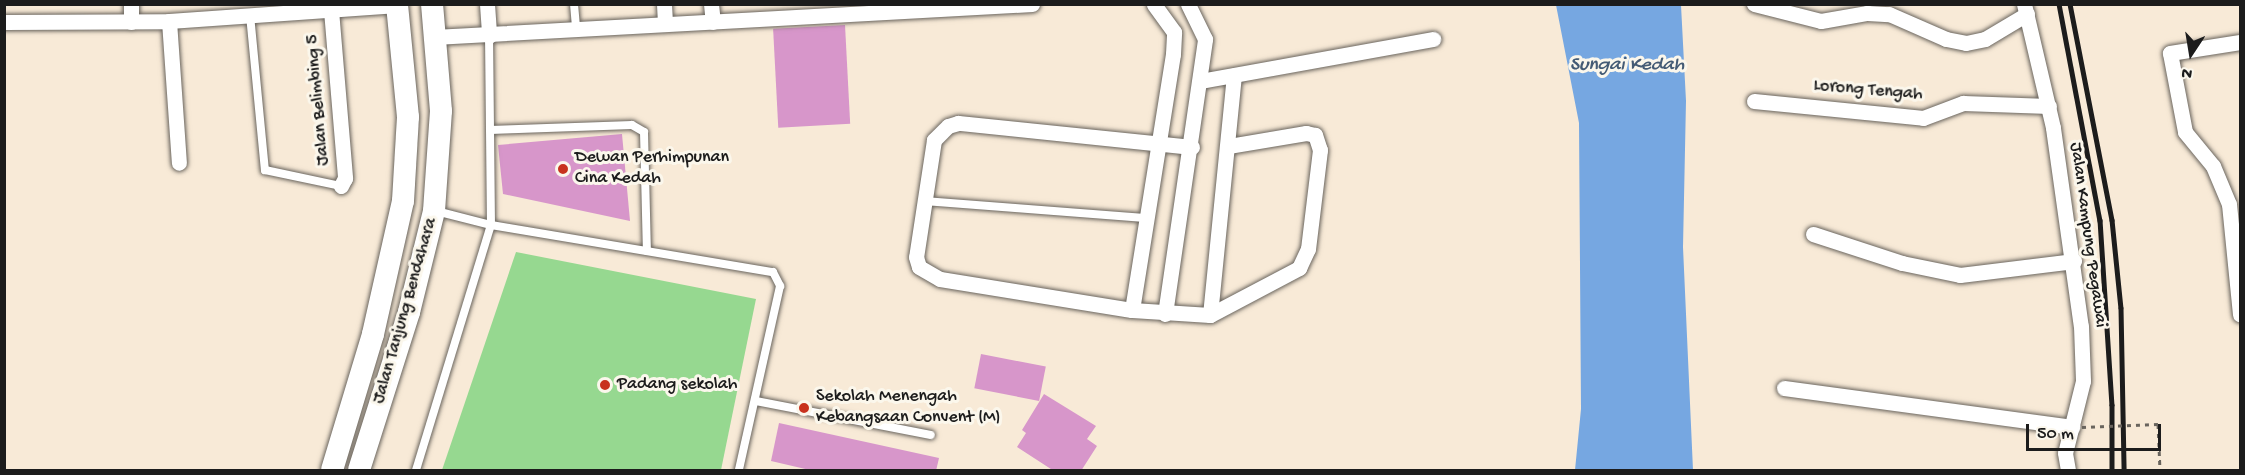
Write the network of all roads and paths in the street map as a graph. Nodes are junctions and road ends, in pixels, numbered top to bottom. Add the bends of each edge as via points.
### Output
1 (131, 4) edge
2 (432, 4) edge
3 (487, 4) edge
4 (574, 4) edge
5 (664, 4) edge
6 (711, 4) edge
7 (1032, 4) edge
8 (1154, 4) edge
9 (1188, 4) edge
10 (1754, 4) edge
11 (397, 5) edge
12 (331, 10) junction
13 (2026, 10) edge
14 (250, 15) junction
15 (169, 21) junction
16 (4, 22) edge
17 (131, 22) junction
18 (712, 22) junction
19 (665, 24) junction
20 (576, 29) junction
21 (489, 36) junction
22 (434, 37) junction
23 (1433, 39) dead end
24 (2241, 42) edge
25 (1234, 75) junction
26 (1200, 81) junction
27 (1754, 101) dead end
28 (2049, 106) junction
29 (490, 130) junction
30 (1160, 142) junction
31 (1228, 146) junction
32 (1192, 147) junction
33 (179, 163) dead end
34 (341, 186) joint
35 (925, 201) junction
36 (2235, 204) edge
37 (435, 211) junction
38 (1148, 218) junction
39 (491, 225) junction
40 (1813, 234) dead end
41 (647, 251) junction
42 (2074, 261) junction
43 (1132, 310) junction
44 (1166, 314) junction
45 (2241, 314) edge
46 (1210, 315) junction
47 (1784, 388) dead end
48 (756, 401) junction
49 (2077, 427) junction
50 (931, 435) dead end
51 (332, 471) edge
52 (359, 471) edge
53 (416, 471) edge
54 (739, 471) edge
55 (2068, 471) edge
56 (2160, 471) edge

1 - 17 street
2 - 22 main road, Jalan Tanjung Bendahara
3 - 21 street
4 - 20 lane
5 - 19 street
6 - 18 street
7 - 18 street
8 - 30 street via 1173,32
9 - 26 street via 1205,39
10 - 13 street via 1821,21 1867,13 1889,14 1946,39 1966,43 1985,39
11 - 12 street
11 - 51 main road, Jalan Tanjung Bendahara via 408,117 404,201 373,334
12 - 14 street
12 - 34 street, Jalan Belimbing 5 via 345,178
13 - 28 street, Jalan Kampung Pegawai
14 - 15 street
14 - 34 lane via 265,170
15 - 17 street
15 - 33 street
16 - 17 street
18 - 19 street
19 - 20 street
20 - 21 street
21 - 22 street
21 - 29 lane
22 - 37 main road, Jalan Tanjung Bendahara via 441,111
23 - 25 street
24 - 36 street via 2170,53 2185,132 2213,166
25 - 26 street
25 - 31 street
26 - 32 street
27 - 28 street, Lorong Tengah via 1923,118 1963,104
28 - 42 street, Jalan Kampung Pegawai
29 - 39 lane
29 - 41 lane via 632,125 644,132
30 - 32 street
30 - 35 street via 958,123 939,131 934,140
30 - 38 street
31 - 46 street
31 - 46 street via 1306,132 1315,135 1320,150 1308,249 1299,268
32 - 44 street
35 - 38 lane
35 - 43 street via 916,257 927,274
36 - 45 street
37 - 39 lane
37 - 52 main road, Jalan Tanjung Bendahara via 409,312
38 - 43 street
39 - 41 lane
39 - 53 lane
40 - 42 street via 1902,263 1960,275
41 - 48 lane via 773,272 778,279
42 - 49 street, Jalan Kampung Pegawai via 2083,381
43 - 44 street
44 - 46 street
47 - 49 street
48 - 50 lane
48 - 54 lane
49 - 55 street, Jalan Kampung Pegawai via 2065,453
49 - 56 path, bridge via 2158,424

